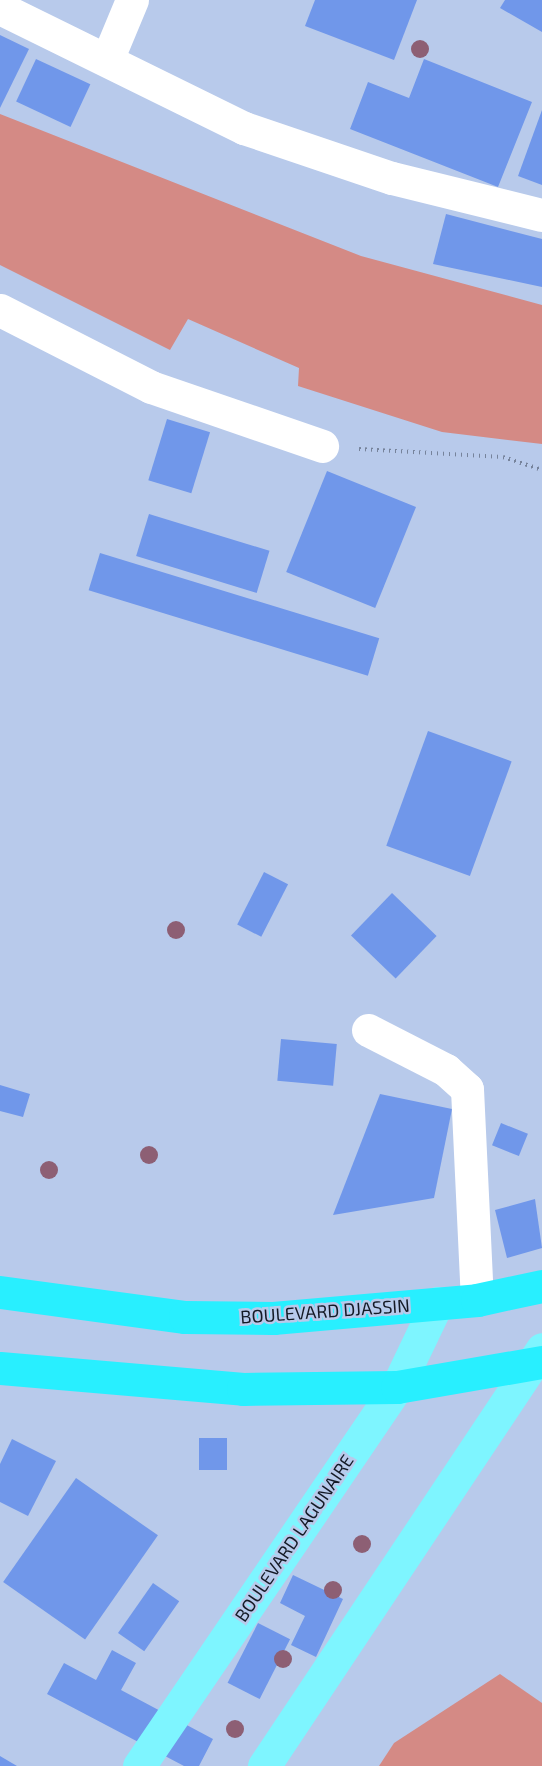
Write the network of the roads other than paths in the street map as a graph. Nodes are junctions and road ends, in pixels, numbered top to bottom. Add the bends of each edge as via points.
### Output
1 (132, 0) edge
2 (0, 8) edge
3 (107, 60) junction
4 (542, 215) edge
5 (0, 310) edge
6 (322, 446) road end
7 (368, 1030) dead end
8 (542, 1286) edge
9 (0, 1292) edge
10 (477, 1300) junction
11 (437, 1303) junction
12 (540, 1359) edge
13 (0, 1368) edge
14 (397, 1387) junction
15 (139, 1766) edge
16 (264, 1766) edge

1 - 3 street
2 - 3 street
3 - 4 street via 244,128 392,178
5 - 6 street via 151,387
7 - 10 street via 446,1070 467,1089
8 - 10 highway, BOULEVARD DJASSIN
9 - 11 highway, BOULEVARD DJASSIN via 185,1317 273,1318
10 - 11 highway, BOULEVARD DJASSIN
11 - 14 main road, BOULEVARD LAGUNAIRE
12 - 14 highway
12 - 16 main road
13 - 14 highway via 243,1389
14 - 15 main road, BOULEVARD LAGUNAIRE

